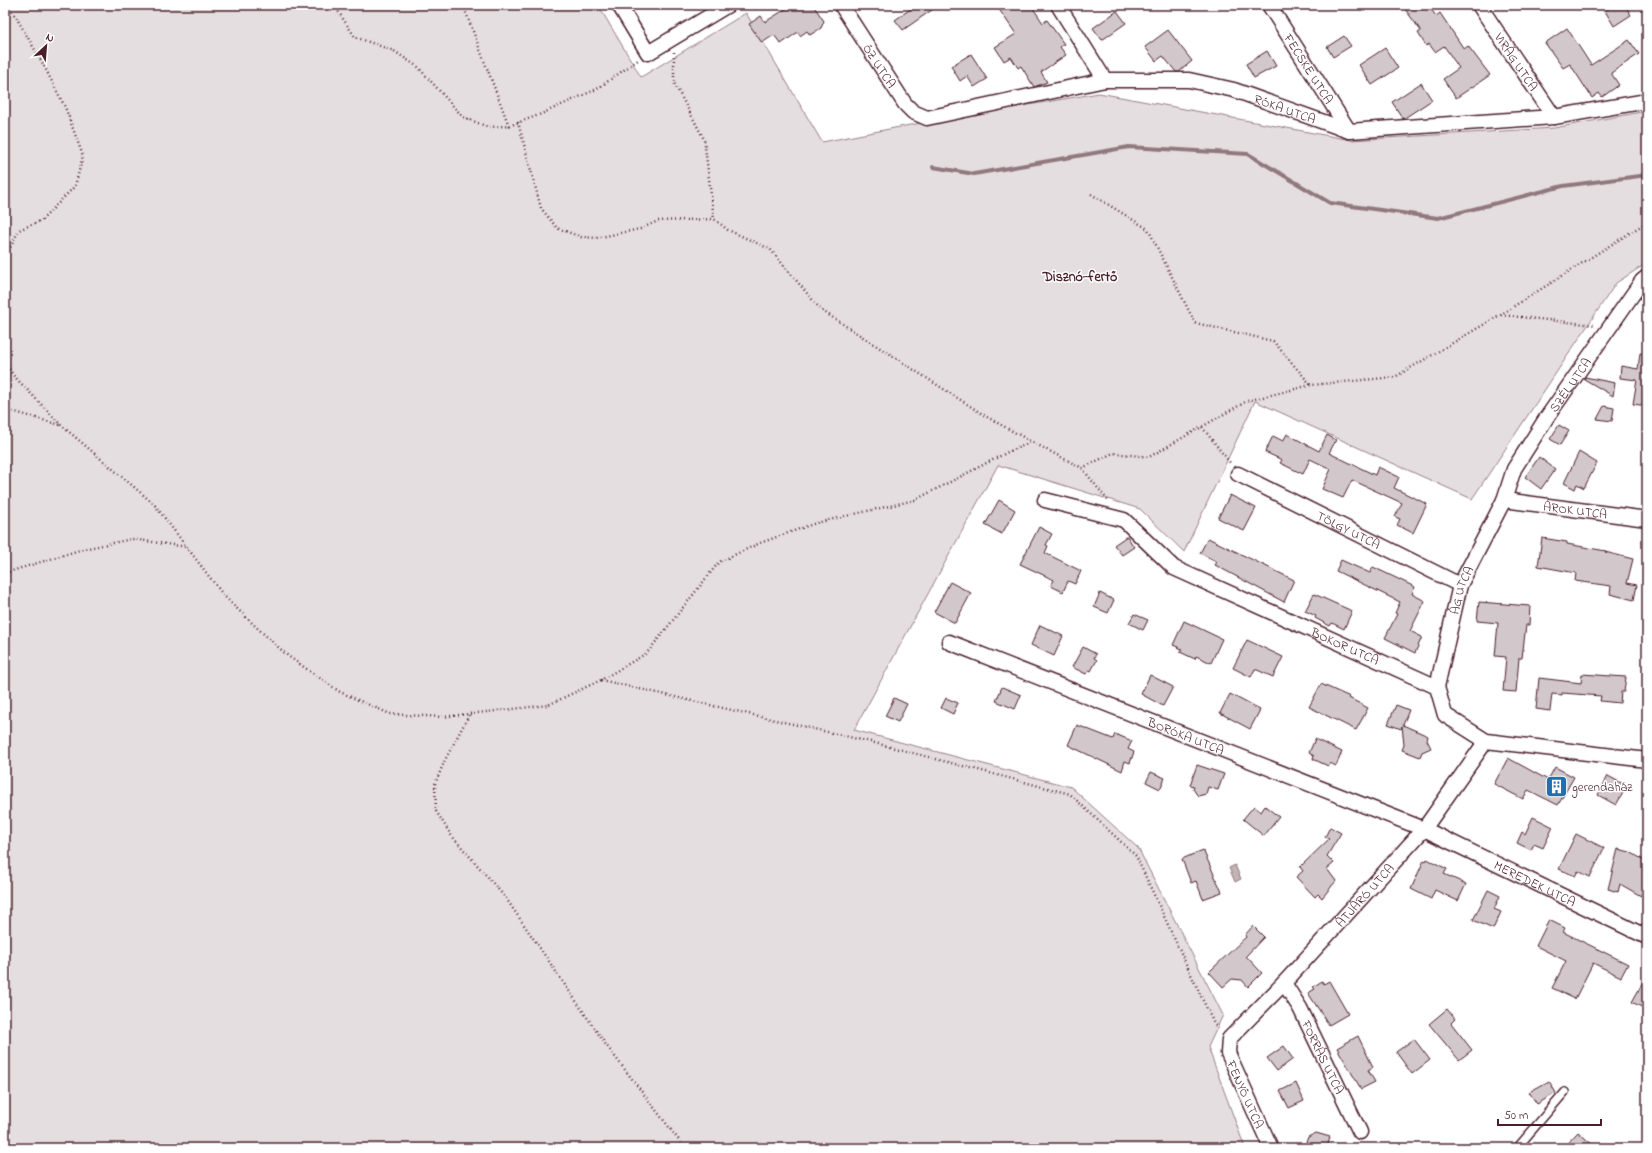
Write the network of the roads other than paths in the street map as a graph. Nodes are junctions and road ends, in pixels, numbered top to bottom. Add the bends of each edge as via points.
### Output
1 (619, 5) edge
2 (728, 5) edge
3 (841, 5) edge
4 (1058, 5) edge
5 (1269, 5) edge
6 (1480, 5) edge
7 (1105, 80) junction
8 (1647, 101) edge
9 (927, 118) joint
10 (1554, 118) junction
11 (1349, 131) junction
12 (1647, 277) edge
13 (1238, 474) road end
14 (1045, 500) dead end
15 (1504, 500) junction
16 (1647, 519) edge
17 (1460, 585) junction
18 (949, 642) dead end
19 (1437, 687) junction
20 (1486, 741) junction
21 (1647, 760) edge
22 (1424, 829) junction
23 (1647, 937) edge
24 (1284, 983) junction
25 (1229, 1039) joint
26 (1565, 1092) dead end
27 (1360, 1132) dead end
28 (1271, 1148) edge
29 (1517, 1148) edge

1 - 2 street via 648,53
3 - 9 street, ŐZ UTCA via 905,104
4 - 7 street
5 - 11 street, FECSKE UTCA
6 - 10 street, VIRÁG UTCA
7 - 9 street, RÓKA UTCA
7 - 11 street, RÓKA UTCA via 1189,80 1234,90
8 - 10 street, RÓKA UTCA
10 - 11 street, RÓKA UTCA
12 - 15 street, SZÉL UTCA via 1547,417 1514,469
13 - 17 street, TÖLGY UTCA
14 - 19 street, BOKOR UTCA via 1124,520 1174,568
15 - 16 street, ÁROK UTCA
15 - 17 street, ÁG UTCA
17 - 19 street, ÁG UTCA
18 - 22 street, BORÓKA UTCA
19 - 20 street via 1445,715
20 - 21 street
20 - 22 street, ÁTJÁRÓ UTCA
22 - 23 street, MEREDEK UTCA
22 - 24 street, ÁTJÁRÓ UTCA
24 - 25 street, ÁTJÁRÓ UTCA
24 - 27 street, FORRÁS UTCA via 1300,1008
25 - 28 street, FENYŐ UTCA via 1228,1053
26 - 29 lane

